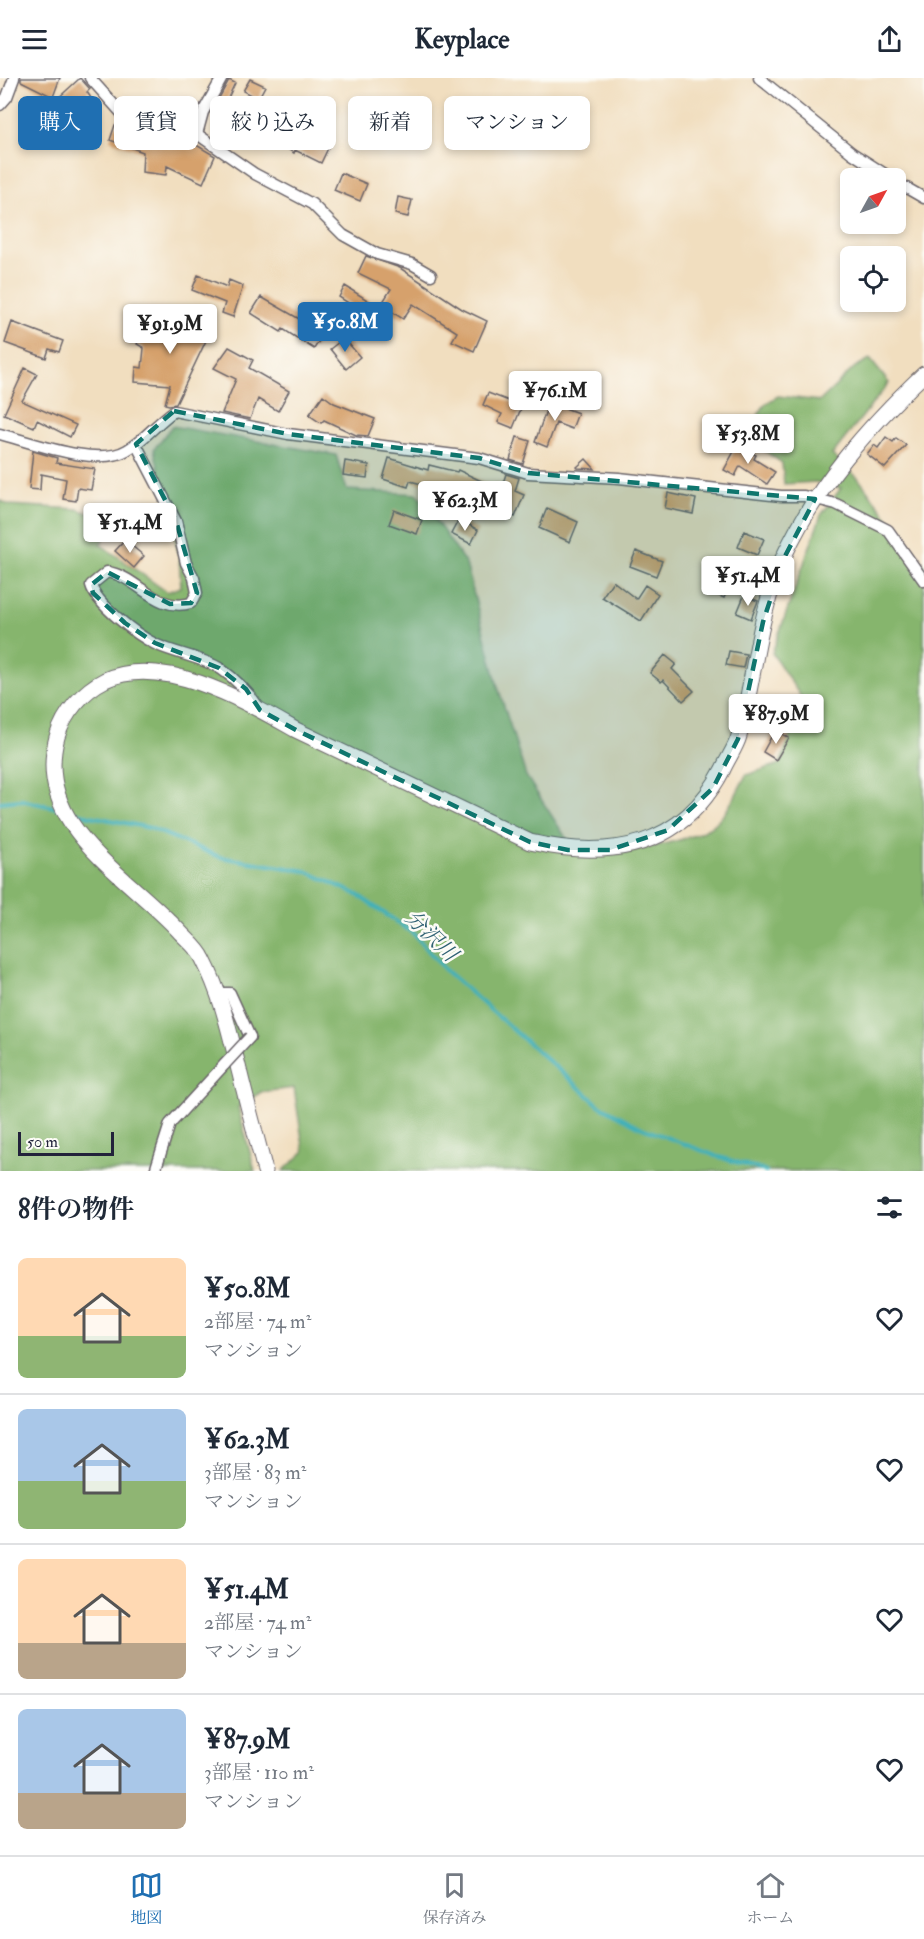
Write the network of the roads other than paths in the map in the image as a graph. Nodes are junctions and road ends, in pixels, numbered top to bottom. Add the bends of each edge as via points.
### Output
1 (14, 78) edge
2 (90, 78) edge
3 (222, 78) edge
4 (759, 78) edge
5 (0, 105) edge
6 (114, 105) edge
7 (198, 130) edge
8 (198, 135) edge
9 (875, 168) edge
10 (906, 188) edge
11 (924, 198) edge
12 (431, 275) dead end
13 (924, 374) edge
14 (0, 434) edge
15 (136, 444) junction
16 (815, 499) junction
17 (924, 581) edge
18 (260, 710) junction
19 (220, 993) junction
20 (155, 1171) edge
21 (265, 1171) edge

1 - 5 street
2 - 6 street
3 - 7 street via 203,112
4 - 9 street
8 - 12 street via 255,174 312,204 342,235
10 - 11 street
13 - 16 street via 864,433
14 - 15 street via 80,455 108,456 125,452
15 - 16 street via 174,411 288,434 479,458 528,473 619,478
15 - 18 street via 176,521 197,593 191,603 170,604 147,595 117,573 107,572 91,585 93,593 125,623 155,643 219,668 246,689
16 - 17 street via 836,504 888,531
16 - 18 street via 784,558 763,621 738,739 713,788 692,812 647,841 610,850 568,850 530,842
18 - 19 street via 199,683 165,674 115,676 96,684 74,704 59,730 52,753 57,799 77,832 162,912 201,955
19 - 20 street, bridge via 230,993 250,1037 170,1124
19 - 21 street

